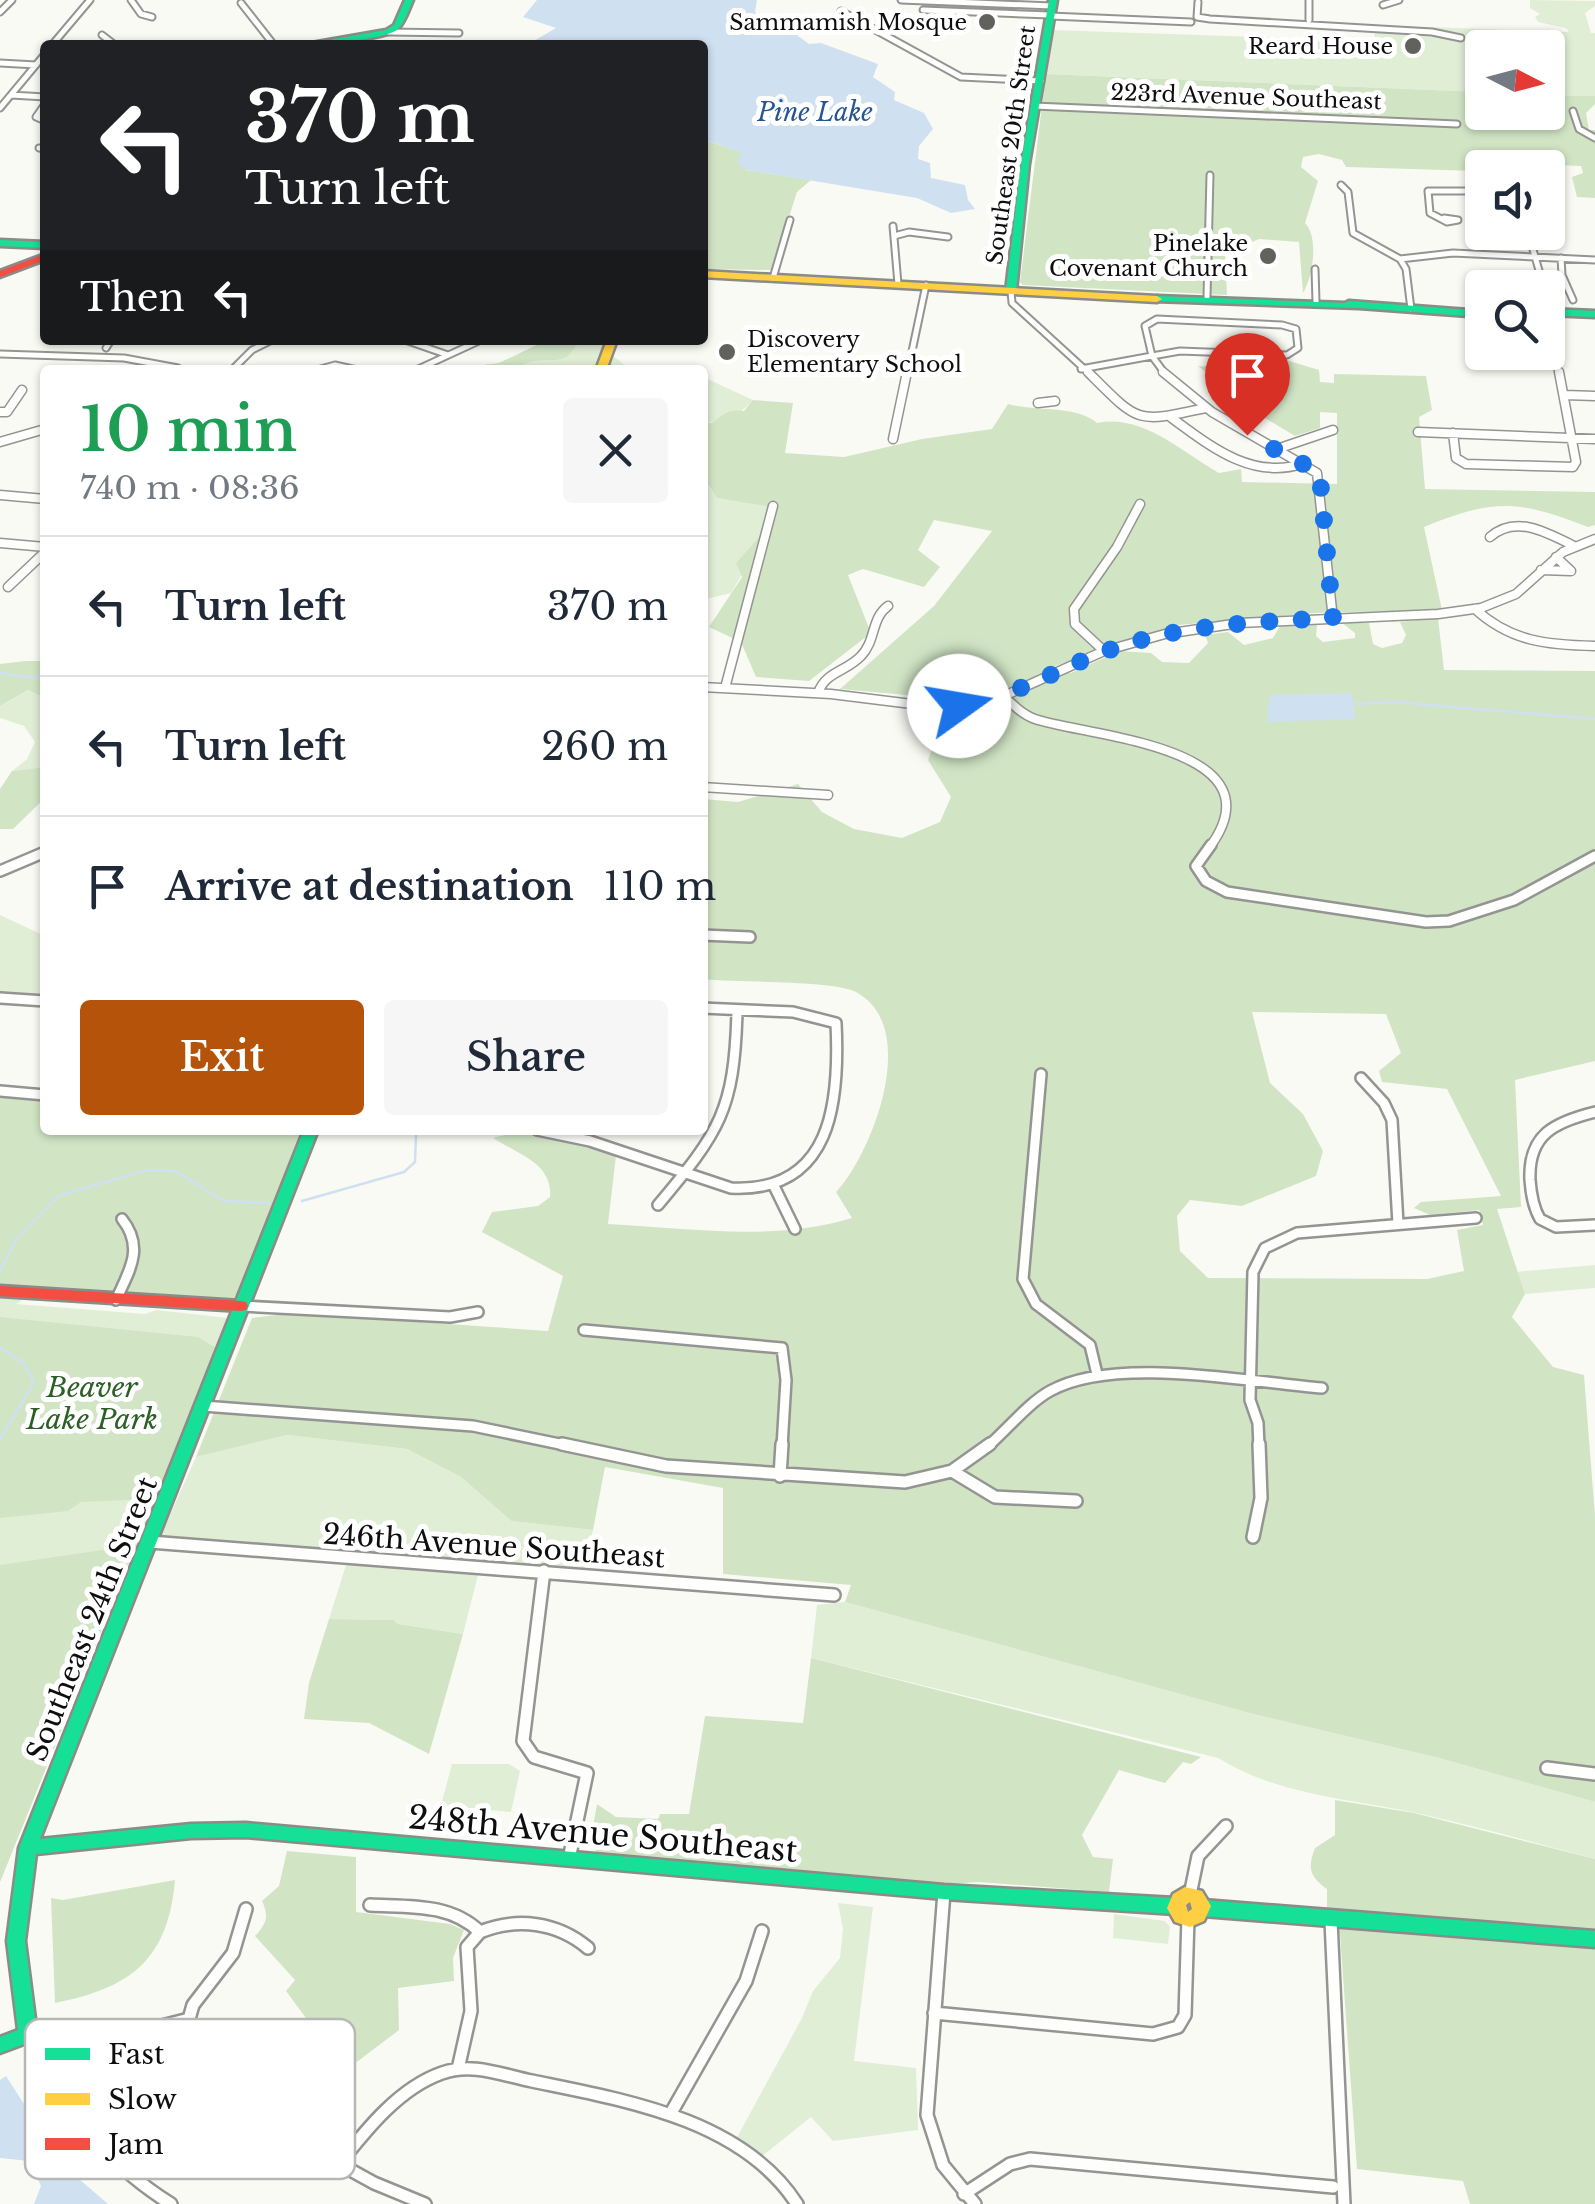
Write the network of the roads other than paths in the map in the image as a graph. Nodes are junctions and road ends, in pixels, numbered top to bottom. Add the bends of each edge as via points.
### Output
1 (12, 0) edge
2 (90, 0) edge
3 (130, 0) edge
4 (409, 0) edge
5 (901, 0) edge
6 (1309, 0) edge
7 (1400, 0) edge
8 (1198, 2) edge
9 (241, 3) dead end
10 (1383, 5) dead end
11 (1051, 9) edge
12 (924, 10) dead end
13 (841, 11) dead end
14 (0, 12) edge
15 (1310, 12) junction
16 (1321, 14) dead end
17 (152, 17) dead end
18 (1309, 20) junction
19 (1191, 22) dead end
20 (388, 32) junction
21 (459, 33) dead end
22 (102, 36) dead end
23 (1461, 38) dead end
24 (56, 40) edge
25 (108, 40) edge
26 (270, 40) edge
27 (336, 40) edge
28 (40, 60) edge
29 (0, 63) edge
30 (36, 65) junction
31 (1041, 82) junction
32 (11, 95) junction
33 (40, 99) edge
34 (1034, 106) junction
35 (0, 108) edge
36 (1159, 111) junction
37 (1573, 111) dead end
38 (1457, 124) dead end
39 (1159, 126) dead end
40 (1595, 138) edge
41 (1210, 175) dead end
42 (1341, 185) dead end
43 (1465, 191) edge
44 (1444, 218) dead end
45 (790, 220) dead end
46 (893, 226) dead end
47 (894, 236) junction
48 (948, 238) dead end
49 (0, 241) edge
50 (40, 243) edge
51 (1532, 250) edge
52 (1533, 257) junction
53 (1561, 258) junction
54 (40, 259) edge
55 (1400, 259) junction
56 (1595, 260) edge
57 (1315, 269) dead end
58 (1542, 270) edge
59 (0, 274) edge
60 (708, 276) edge
61 (708, 276) edge
62 (773, 278) junction
63 (861, 282) junction
64 (822, 284) junction
65 (898, 284) junction
66 (926, 287) junction
67 (1011, 291) junction
68 (1068, 294) junction
69 (1207, 297) junction
70 (1573, 300) dead end
71 (1316, 302) junction
72 (1355, 306) junction
73 (1411, 309) junction
74 (1465, 311) edge
75 (1565, 315) edge
76 (1595, 316) edge
77 (1148, 322) joint
78 (1296, 329) joint
79 (108, 345) edge
80 (262, 345) edge
81 (419, 345) edge
82 (470, 345) edge
83 (106, 348) dead end
84 (0, 354) edge
85 (1292, 354) joint
86 (448, 355) junction
87 (1149, 355) junction
88 (174, 365) edge
89 (237, 365) edge
90 (427, 365) edge
91 (1081, 369) junction
92 (1559, 370) edge
93 (22, 390) dead end
94 (1565, 394) junction
95 (1595, 396) edge
96 (1055, 401) dead end
97 (1038, 402) dead end
98 (1206, 408) junction
99 (0, 412) edge
100 (1169, 416) junction
101 (1139, 418) joint
102 (1333, 430) dead end
103 (40, 431) edge
104 (1418, 432) dead end
105 (1453, 433) junction
106 (1572, 438) junction
107 (1595, 439) edge
108 (893, 440) dead end
109 (0, 442) edge
110 (1274, 450) junction
111 (1462, 462) joint
112 (1302, 464) junction
113 (1573, 467) joint
114 (0, 495) edge
115 (40, 499) edge
116 (1140, 504) dead end
117 (773, 506) dead end
118 (1490, 536) dead end
119 (1595, 540) edge
120 (0, 543) edge
121 (1574, 546) junction
122 (40, 548) edge
123 (40, 554) edge
124 (1556, 557) junction
125 (1541, 570) junction
126 (8, 586) dead end
127 (888, 606) dead end
128 (1474, 610) junction
129 (1333, 618) junction
130 (1595, 646) edge
131 (1104, 652) junction
132 (708, 687) edge
133 (725, 688) junction
134 (818, 693) junction
135 (1004, 696) junction
136 (708, 787) edge
137 (828, 795) dead end
138 (40, 854) edge
139 (1595, 856) edge
140 (0, 872) edge
141 (708, 935) edge
142 (750, 937) dead end
143 (0, 998) edge
144 (40, 1000) edge
145 (708, 1009) edge
146 (737, 1013) junction
147 (826, 1016) joint
148 (1040, 1074) dead end
149 (1361, 1078) dead end
150 (0, 1091) edge
151 (40, 1095) edge
152 (1595, 1112) edge
153 (309, 1135) edge
154 (562, 1135) edge
155 (595, 1135) edge
156 (590, 1141) junction
157 (685, 1172) junction
158 (774, 1186) junction
159 (658, 1206) dead end
160 (1476, 1218) dead end
161 (122, 1219) dead end
162 (1398, 1224) junction
163 (1595, 1225) edge
164 (795, 1229) dead end
165 (0, 1291) edge
166 (116, 1300) junction
167 (241, 1306) junction
168 (478, 1312) dead end
169 (584, 1330) dead end
170 (1097, 1374) junction
171 (1251, 1381) junction
172 (1322, 1388) dead end
173 (203, 1406) junction
174 (952, 1471) junction
175 (780, 1476) junction
176 (1076, 1501) dead end
177 (1253, 1537) dead end
178 (150, 1542) junction
179 (544, 1571) junction
180 (834, 1596) dead end
181 (1546, 1768) dead end
182 (1595, 1774) edge
183 (1226, 1826) dead end
184 (28, 1848) junction
185 (569, 1859) junction
186 (944, 1892) junction
187 (1190, 1895) junction
188 (370, 1905) dead end
189 (1175, 1906) junction
190 (1203, 1908) junction
191 (246, 1909) dead end
192 (1188, 1918) junction
193 (1331, 1921) junction
194 (762, 1931) dead end
195 (480, 1932) junction
196 (1595, 1939) edge
197 (588, 1948) dead end
198 (934, 2013) junction
199 (189, 2019) edge
200 (25, 2020) edge
201 (25, 2035) edge
202 (0, 2045) edge
203 (458, 2069) junction
204 (671, 2113) junction
205 (355, 2145) edge
206 (355, 2172) edge
207 (133, 2179) edge
208 (1333, 2187) dead end
209 (969, 2199) edge
210 (171, 2204) edge
211 (421, 2204) edge
212 (797, 2204) edge
213 (1344, 2204) edge

1 - 14 street
2 - 24 street
3 - 17 street via 142,16
4 - 20 street
5 - 11 street
6 - 15 street
7 - 10 street
8 - 18 street via 1198,16
9 - 26 street
11 - 12 street
11 - 19 street
11 - 31 street, Southeast 20th Street
13 - 31 street via 962,77
15 - 16 street
15 - 18 street
18 - 23 street
20 - 21 street
20 - 27 street
22 - 25 street
28 - 30 street
29 - 30 street
30 - 32 street
31 - 34 street, Southeast 20th Street
32 - 33 street
32 - 35 street
34 - 36 street, 223rd Avenue Southeast
34 - 67 street, Southeast 20th Street
36 - 38 street, 223rd Avenue Southeast
36 - 39 street
37 - 40 street via 1579,129
41 - 69 street
42 - 55 street via 1354,232
43 - 44 street via 1428,191 1428,210
45 - 62 street
46 - 47 street
47 - 48 street
47 - 65 street
49 - 50 street
51 - 52 street
52 - 53 street
52 - 55 street
52 - 58 street
53 - 56 street
53 - 70 street
54 - 59 street
55 - 73 street
57 - 71 street
60 - 62 street
61 - 64 street
62 - 63 street
63 - 64 street
63 - 65 street
64 - 66 street
65 - 66 street
66 - 67 street
66 - 108 street
67 - 68 street
67 - 91 street, Southeast 20th Street via 1012,303
68 - 69 street
68 - 72 street
69 - 71 street
71 - 72 street
72 - 73 street
73 - 74 street
75 - 76 street
77 - 78 street
77 - 87 street via 1143,339
78 - 85 street
79 - 83 street
80 - 89 street
81 - 86 street
82 - 86 street
84 - 88 street
85 - 87 street
86 - 90 street
87 - 91 street
87 - 98 street
91 - 101 street, Southeast 20th Street
92 - 94 street
93 - 99 street
94 - 95 street
94 - 106 street
96 - 97 street
98 - 100 street
98 - 110 street
100 - 101 street
100 - 112 street via 1249,466
102 - 110 street
103 - 109 street
104 - 105 street
105 - 106 street
105 - 111 street
106 - 107 street
106 - 113 street
110 - 112 street
111 - 113 street
112 - 129 street via 1321,482
114 - 115 street
116 - 131 street via 1072,615
117 - 133 street
118 - 121 street via 1519,526
119 - 121 street
120 - 122 street
121 - 124 street
123 - 126 street
124 - 125 street
124 - 125 street via 1571,571
125 - 128 street via 1516,594
127 - 134 street via 878,612 875,637 864,653 824,679
128 - 129 street
128 - 130 street via 1522,641
129 - 131 street via 1214,626
131 - 135 street
132 - 133 street
133 - 134 street
134 - 135 street via 936,707
135 - 139 street via 1032,718 1155,747 1208,769 1219,783 1224,819 1196,866 1206,882 1233,894 1445,922 1486,912
136 - 137 street
138 - 140 street
141 - 142 street
143 - 144 street
145 - 146 street
146 - 147 street
146 - 157 street via 732,1089
147 - 158 street via 837,1027 834,1106 809,1163
148 - 170 street via 1023,1279 1036,1304 1090,1345
149 - 162 street via 1392,1120
150 - 151 street
152 - 163 street via 1539,1135 1528,1156 1533,1214 1554,1226
153 - 167 street, Southeast 24th Street
154 - 156 street
155 - 156 street
156 - 157 street
157 - 158 street via 731,1188
157 - 159 street
158 - 164 street
160 - 162 street
161 - 166 street via 138,1248
162 - 171 street via 1297,1234 1260,1254 1253,1272
165 - 166 street
166 - 167 street
167 - 168 street
167 - 173 street, Southeast 24th Street
169 - 175 street via 782,1348
170 - 171 street
170 - 174 street via 1048,1392
171 - 172 street
171 - 177 street via 1260,1474
173 - 175 street via 446,1422 640,1463
173 - 178 street, Southeast 24th Street
174 - 175 street via 905,1482
174 - 176 street via 994,1498
178 - 179 street, 246th Avenue Southeast
178 - 184 street, Southeast 24th Street
179 - 180 street, 246th Avenue Southeast
179 - 185 street via 523,1741 536,1759 587,1772
181 - 182 street
183 - 187 street via 1206,1841 1191,1866
184 - 185 street, 248th Avenue Southeast via 215,1829
184 - 200 street, Southeast 24th Street via 13,1936
185 - 186 street, 248th Avenue Southeast
186 - 189 street, 248th Avenue Southeast
186 - 198 street
187 - 189 street
187 - 190 street
188 - 195 street via 453,1913
189 - 192 street
190 - 192 street
190 - 193 street
191 - 199 street via 233,1953
192 - 198 street via 1178,2027 1153,2034
193 - 196 street
193 - 213 street
194 - 204 street via 746,1981
195 - 197 street via 502,1924 564,1929
195 - 203 street via 467,1948 471,2011
198 - 209 street via 927,2115 944,2165
201 - 202 street
203 - 204 street via 620,2096
203 - 205 street via 415,2089
204 - 212 street via 756,2159
206 - 211 street
207 - 210 street
208 - 209 street via 1030,2159 1010,2164

